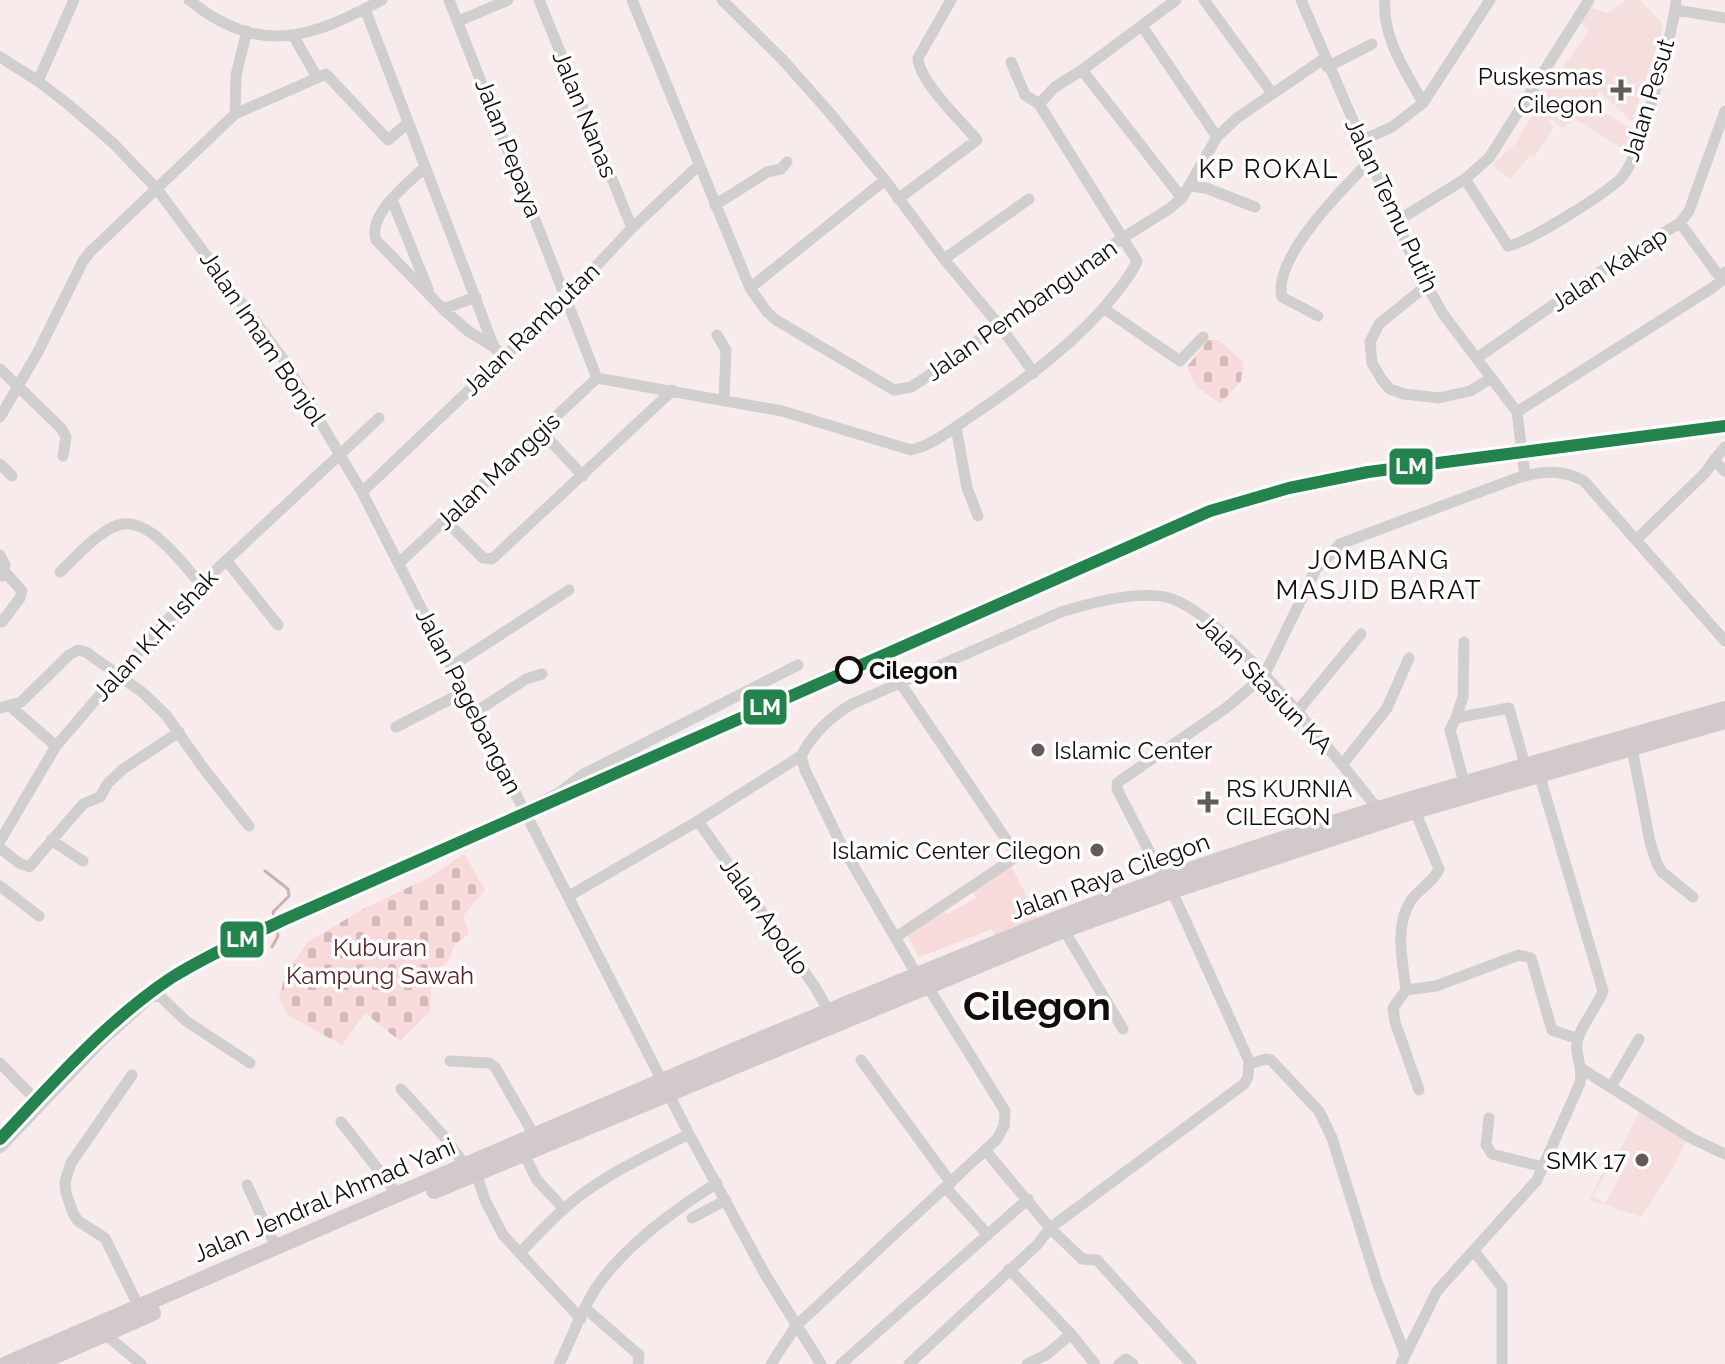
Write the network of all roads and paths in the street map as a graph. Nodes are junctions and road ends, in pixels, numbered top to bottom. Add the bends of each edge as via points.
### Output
1 (189, 0) edge
2 (382, 0) edge
3 (449, 0) edge
4 (508, 0) edge
5 (539, 0) edge
6 (632, 0) edge
7 (722, 0) edge
8 (951, 0) edge
9 (1176, 0) edge
10 (1204, 0) edge
11 (1301, 0) edge
12 (1490, 0) edge
13 (1589, 0) edge
14 (72, 1) edge
15 (1387, 2) edge
16 (1676, 5) edge
17 (365, 9) junction
18 (1725, 18) edge
19 (459, 21) junction
20 (1142, 26) junction
21 (247, 31) junction
22 (294, 37) junction
23 (1372, 44) dead end
24 (0, 57) edge
25 (1011, 62) dead end
26 (1326, 62) junction
27 (1082, 70) junction
28 (317, 77) junction
29 (38, 81) junction
30 (1272, 93) junction
31 (1423, 103) junction
32 (1039, 104) junction
33 (1725, 111) edge
34 (235, 114) junction
35 (408, 123) junction
36 (1217, 137) junction
37 (1363, 140) junction
38 (1371, 160) junction
39 (787, 162) dead end
40 (698, 166) junction
41 (425, 167) junction
42 (1465, 179) junction
43 (885, 180) junction
44 (1190, 186) junction
45 (157, 189) junction
46 (1182, 198) junction
47 (898, 199) junction
48 (1029, 199) dead end
49 (392, 200) junction
50 (715, 205) junction
51 (1255, 207) dead end
52 (1397, 221) junction
53 (1680, 223) junction
54 (632, 228) junction
55 (1124, 237) junction
56 (944, 259) junction
57 (1723, 276) edge
58 (1426, 286) junction
59 (750, 288) junction
60 (429, 293) junction
61 (476, 297) junction
62 (567, 297) junction
63 (1103, 308) junction
64 (443, 309) junction
65 (1318, 316) dead end
66 (1000, 326) junction
67 (717, 335) dead end
68 (1203, 337) dead end
69 (494, 347) junction
70 (504, 357) junction
71 (1477, 358) junction
72 (0, 369) edge
73 (1034, 373) junction
74 (597, 378) junction
75 (1492, 378) junction
76 (18, 387) junction
77 (673, 390) junction
78 (724, 400) junction
79 (1517, 412) junction
80 (0, 417) edge
81 (379, 418) dead end
82 (956, 427) junction
83 (541, 431) junction
84 (1725, 447) edge
85 (63, 456) dead end
86 (341, 456) junction
87 (1714, 460) junction
88 (0, 464) edge
89 (1725, 471) edge
90 (12, 476) dead end
91 (583, 476) junction
92 (1525, 476) junction
93 (362, 492) junction
94 (978, 516) dead end
95 (446, 521) junction
96 (1637, 539) junction
97 (0, 555) edge
98 (226, 560) junction
99 (399, 563) junction
100 (60, 572) dead end
101 (2, 574) edge
102 (201, 584) junction
103 (569, 590) dead end
104 (2, 622) dead end
105 (278, 625) dead end
106 (1361, 634) dead end
107 (1725, 641) edge
108 (1464, 642) dead end
109 (1409, 658) dead end
110 (798, 665) dead end
111 (452, 666) junction
112 (118, 674) junction
113 (542, 674) dead end
114 (1264, 676) junction
115 (899, 681) junction
116 (464, 692) junction
117 (5, 707) edge
118 (1725, 709) edge
119 (474, 713) junction
120 (1296, 713) junction
121 (1456, 718) junction
122 (1725, 721) edge
123 (396, 727) dead end
124 (179, 732) junction
125 (56, 746) junction
126 (1632, 748) junction
127 (801, 756) junction
128 (1342, 765) junction
129 (1533, 767) junction
130 (1464, 782) junction
131 (1378, 809) junction
132 (524, 811) junction
133 (1415, 811) junction
134 (698, 821) junction
135 (249, 826) dead end
136 (51, 840) junction
137 (0, 841) edge
138 (0, 848) edge
139 (83, 861) dead end
140 (1168, 885) junction
141 (0, 886) edge
142 (569, 896) junction
143 (1693, 897) dead end
144 (39, 916) dead end
145 (1064, 930) junction
146 (896, 937) junction
147 (992, 953) junction
148 (922, 981) junction
149 (1406, 990) junction
150 (829, 1012) junction
151 (1123, 1029) dead end
152 (1578, 1039) junction
153 (1639, 1039) dead end
154 (861, 1060) dead end
155 (450, 1061) dead end
156 (0, 1063) edge
157 (250, 1063) dead end
158 (1249, 1064) junction
159 (1582, 1069) junction
160 (132, 1075) dead end
161 (665, 1087) junction
162 (1611, 1087) junction
163 (401, 1089) dead end
164 (1419, 1090) dead end
165 (32, 1096) dead end
166 (1489, 1118) dead end
167 (341, 1122) dead end
168 (689, 1134) junction
169 (534, 1135) junction
170 (0, 1148) edge
171 (985, 1150) junction
172 (523, 1152) junction
173 (1725, 1154) edge
174 (1543, 1167) junction
175 (470, 1169) junction
176 (717, 1183) junction
177 (247, 1185) dead end
178 (949, 1185) junction
179 (398, 1195) junction
180 (1028, 1199) junction
181 (726, 1200) junction
182 (564, 1209) junction
183 (692, 1218) dead end
184 (1050, 1228) junction
185 (988, 1235) junction
186 (276, 1247) junction
187 (1474, 1251) junction
188 (521, 1252) junction
189 (1009, 1269) junction
190 (139, 1307) junction
191 (583, 1314) junction
192 (796, 1326) junction
193 (1071, 1334) junction
194 (106, 1335) junction
195 (0, 1357) edge
196 (1403, 1359) edge
197 (6, 1364) edge
198 (37, 1364) edge
199 (141, 1364) edge
200 (559, 1364) edge
201 (638, 1364) edge
202 (771, 1364) edge
203 (821, 1364) edge
204 (841, 1364) edge
205 (909, 1364) edge
206 (1027, 1364) edge
207 (1095, 1364) edge
208 (1119, 1364) edge
209 (1133, 1364) edge
210 (1191, 1364) edge
211 (1502, 1364) edge

1 - 21 street
2 - 17 street
3 - 19 street, Jalan Pepaya
4 - 19 street
5 - 54 street, Jalan Nanas
6 - 40 street, Jalan Pembangunan
7 - 43 street via 783,60
8 - 47 street via 918,63 977,140
9 - 20 street
10 - 30 street
11 - 26 street, Jalan Temu Putih
12 - 31 street
13 - 42 street via 1489,158
14 - 29 street
15 - 31 street via 1390,41
16 - 18 street
16 - 42 street, Jalan Pesut via 1633,158 1621,178 1556,222 1508,246
17 - 22 street
17 - 35 street
19 - 62 street, Jalan Pepaya
20 - 27 street
20 - 36 street
21 - 22 street
21 - 34 street via 236,75
22 - 28 street
23 - 26 street, Jalan Pembangunan
24 - 29 street, Jalan Imam Bonjol
25 - 32 street via 1025,95
26 - 30 street, Jalan Pembangunan
26 - 37 street, Jalan Temu Putih
27 - 32 street
27 - 46 street
28 - 34 street
28 - 35 street via 328,74 388,140
29 - 45 street, Jalan Imam Bonjol via 106,136
30 - 36 street, Jalan Pembangunan
31 - 37 street via 1399,123
32 - 55 street
33 - 53 street, Jalan Kakap
34 - 45 street
35 - 41 street
36 - 44 street, Jalan Pembangunan
37 - 38 street, Jalan Temu Putih
38 - 52 street, Jalan Temu Putih
38 - 65 street via 1294,249 1281,284 1282,297
39 - 50 street
40 - 50 street, Jalan Pembangunan
40 - 54 street, Jalan Rambutan
41 - 49 street
41 - 61 street
42 - 52 street
43 - 47 street
43 - 59 street
44 - 46 street, Jalan Pembangunan
44 - 51 street
45 - 76 street via 83,261
45 - 86 street, Jalan Imam Bonjol via 283,359
46 - 55 street, Jalan Pembangunan
47 - 56 street
48 - 56 street
49 - 60 street
49 - 60 street via 377,218 376,240
50 - 59 street, Jalan Pembangunan
52 - 58 street, Jalan Temu Putih
53 - 57 street
53 - 71 street, Jalan Kakap
54 - 62 street, Jalan Rambutan
55 - 63 street via 1137,265
55 - 66 street, Jalan Pembangunan
56 - 66 street
57 - 79 street
58 - 71 street, Jalan Temu Putih
58 - 75 street via 1379,324 1370,342 1372,363 1382,380 1404,394 1439,398 1470,391
59 - 66 street, Jalan Pembangunan via 776,320 894,390 911,387
60 - 64 street
61 - 64 street
61 - 69 street
62 - 70 street, Jalan Rambutan
62 - 74 street, Jalan Pepaya
63 - 68 street via 1180,361
63 - 73 street
64 - 69 street
66 - 73 street
67 - 78 street via 726,350
69 - 70 street
70 - 93 street, Jalan Rambutan
71 - 75 street, Jalan Temu Putih
72 - 76 street
73 - 82 street
74 - 77 street
74 - 83 street, Jalan Manggis
75 - 79 street, Jalan Temu Putih
76 - 80 street
76 - 85 street via 65,433
77 - 78 street
77 - 91 street
78 - 82 street via 782,411 911,450
79 - 92 street, Jalan Temu Putih
81 - 86 street, Jalan K.H. Ishak
82 - 94 street
83 - 91 street
83 - 95 street, Jalan Manggis
84 - 87 street
86 - 93 street, Jalan Imam Bonjol
86 - 98 street, Jalan K.H. Ishak
87 - 89 street
87 - 96 street
88 - 90 street
91 - 95 street via 489,560
92 - 96 street via 1565,472 1584,481
92 - 114 street via 1340,544 1316,569
93 - 99 street, Jalan Pagebangan
95 - 99 street, Jalan Manggis
96 - 107 street
97 - 101 street
98 - 102 street, Jalan K.H. Ishak
98 - 105 street
99 - 111 street, Jalan Pagebangan
100 - 102 street via 115,525 136,525 153,533
101 - 104 street via 22,591
102 - 112 street, Jalan K.H. Ishak
103 - 111 street
106 - 120 street
108 - 121 street via 1463,697
109 - 128 street via 1387,708
110 - 132 street via 582,775
111 - 116 street, Jalan Pagebangan
112 - 117 street via 78,650 27,698
112 - 124 street via 156,704
112 - 125 street, Jalan K.H. Ishak
113 - 119 street
114 - 115 street, Jalan Stasiun KA via 1191,607 1150,596 1061,612
114 - 120 street, Jalan Stasiun KA
114 - 140 street via 1117,783
115 - 127 street, Jalan Stasiun KA via 837,713
115 - 146 street via 1016,854
116 - 119 street, Jalan Pagebangan
116 - 123 street
117 - 125 street
118 - 129 highway, Jalan Raya Cilegon
119 - 132 street, Jalan Pagebangan
120 - 128 street, Jalan Stasiun KA
121 - 129 street via 1509,708
121 - 130 street via 1450,730
122 - 126 highway, Jalan Raya Cilegon
124 - 135 street
124 - 136 street via 123,769
125 - 137 street, Jalan K.H. Ishak
126 - 129 highway, Jalan Raya Cilegon
126 - 143 street via 1653,854 1662,872
127 - 134 street
127 - 146 street via 842,846
128 - 131 street, Jalan Stasiun KA
129 - 130 highway, Jalan Raya Cilegon
129 - 133 highway, Jalan Raya Cilegon
129 - 152 street via 1603,985
130 - 131 highway, Jalan Raya Cilegon
131 - 140 highway, Jalan Raya Cilegon
132 - 142 street, Jalan Pagebangan
133 - 140 highway, Jalan Raya Cilegon
133 - 149 street via 1439,869 1410,901 1403,921
134 - 142 street
134 - 150 street, Jalan Apollo
136 - 138 street via 29,867
136 - 139 street
140 - 145 highway, Jalan Raya Cilegon
140 - 147 highway, Jalan Raya Cilegon
140 - 158 street
141 - 144 street
142 - 161 street, Jalan Pagebangan
145 - 147 highway, Jalan Raya Cilegon
145 - 151 street
146 - 148 street
147 - 148 highway, Jalan Raya Cilegon
148 - 150 highway, Jalan Raya Cilegon
148 - 161 highway, Jalan Raya Cilegon
148 - 171 street via 1005,1111 1001,1133
149 - 152 street via 1436,986 1526,956 1531,958 1552,1030
149 - 164 street via 1393,1008
150 - 161 highway, Jalan Raya Cilegon
152 - 159 street
153 - 162 street
154 - 178 street
155 - 169 street via 495,1067
156 - 165 street
157 - 170 street via 186,1021 160,996 151,997
158 - 184 street via 1244,1084
158 - 196 street via 1271,1060 1321,1115
159 - 162 street
159 - 174 street
160 - 190 street via 71,1163 65,1182 78,1221 105,1238
161 - 168 street, Jalan Pagebangan
161 - 169 highway, Jalan Jendral Ahmad Yani
161 - 172 highway, Jalan Jendral Ahmad Yani
162 - 173 street
163 - 175 street
166 - 174 street via 1486,1145 1492,1154
167 - 179 street
168 - 176 street, Jalan Pagebangan
168 - 182 street via 627,1166
169 - 175 highway, Jalan Jendral Ahmad Yani
171 - 178 street
171 - 180 street
172 - 175 highway, Jalan Jendral Ahmad Yani
172 - 182 street via 537,1180
174 - 187 street via 1531,1189
175 - 179 highway, Jalan Jendral Ahmad Yani
175 - 188 street via 497,1226
175 - 194 highway, Jalan Jendral Ahmad Yani
176 - 181 street, Jalan Pagebangan
176 - 191 street via 635,1246 606,1275
177 - 186 street
178 - 185 street
178 - 192 street
179 - 186 highway, Jalan Jendral Ahmad Yani
180 - 184 street
180 - 185 street
181 - 183 street
181 - 192 street, Jalan Pagebangan
182 - 188 street
184 - 189 street
184 - 210 street via 1084,1260 1097,1260
185 - 204 street
186 - 190 highway, Jalan Jendral Ahmad Yani
187 - 196 street via 1437,1291
187 - 211 street via 1502,1287
188 - 191 street
189 - 193 street
189 - 205 street
190 - 197 highway, Jalan Jendral Ahmad Yani
191 - 200 street
191 - 201 street via 639,1355
192 - 202 street
192 - 203 street, Jalan Pagebangan
193 - 206 street
193 - 207 street
194 - 198 highway, Jalan Jendral Ahmad Yani
194 - 199 street
195 - 197 street
208 - 209 street via 1126,1359

